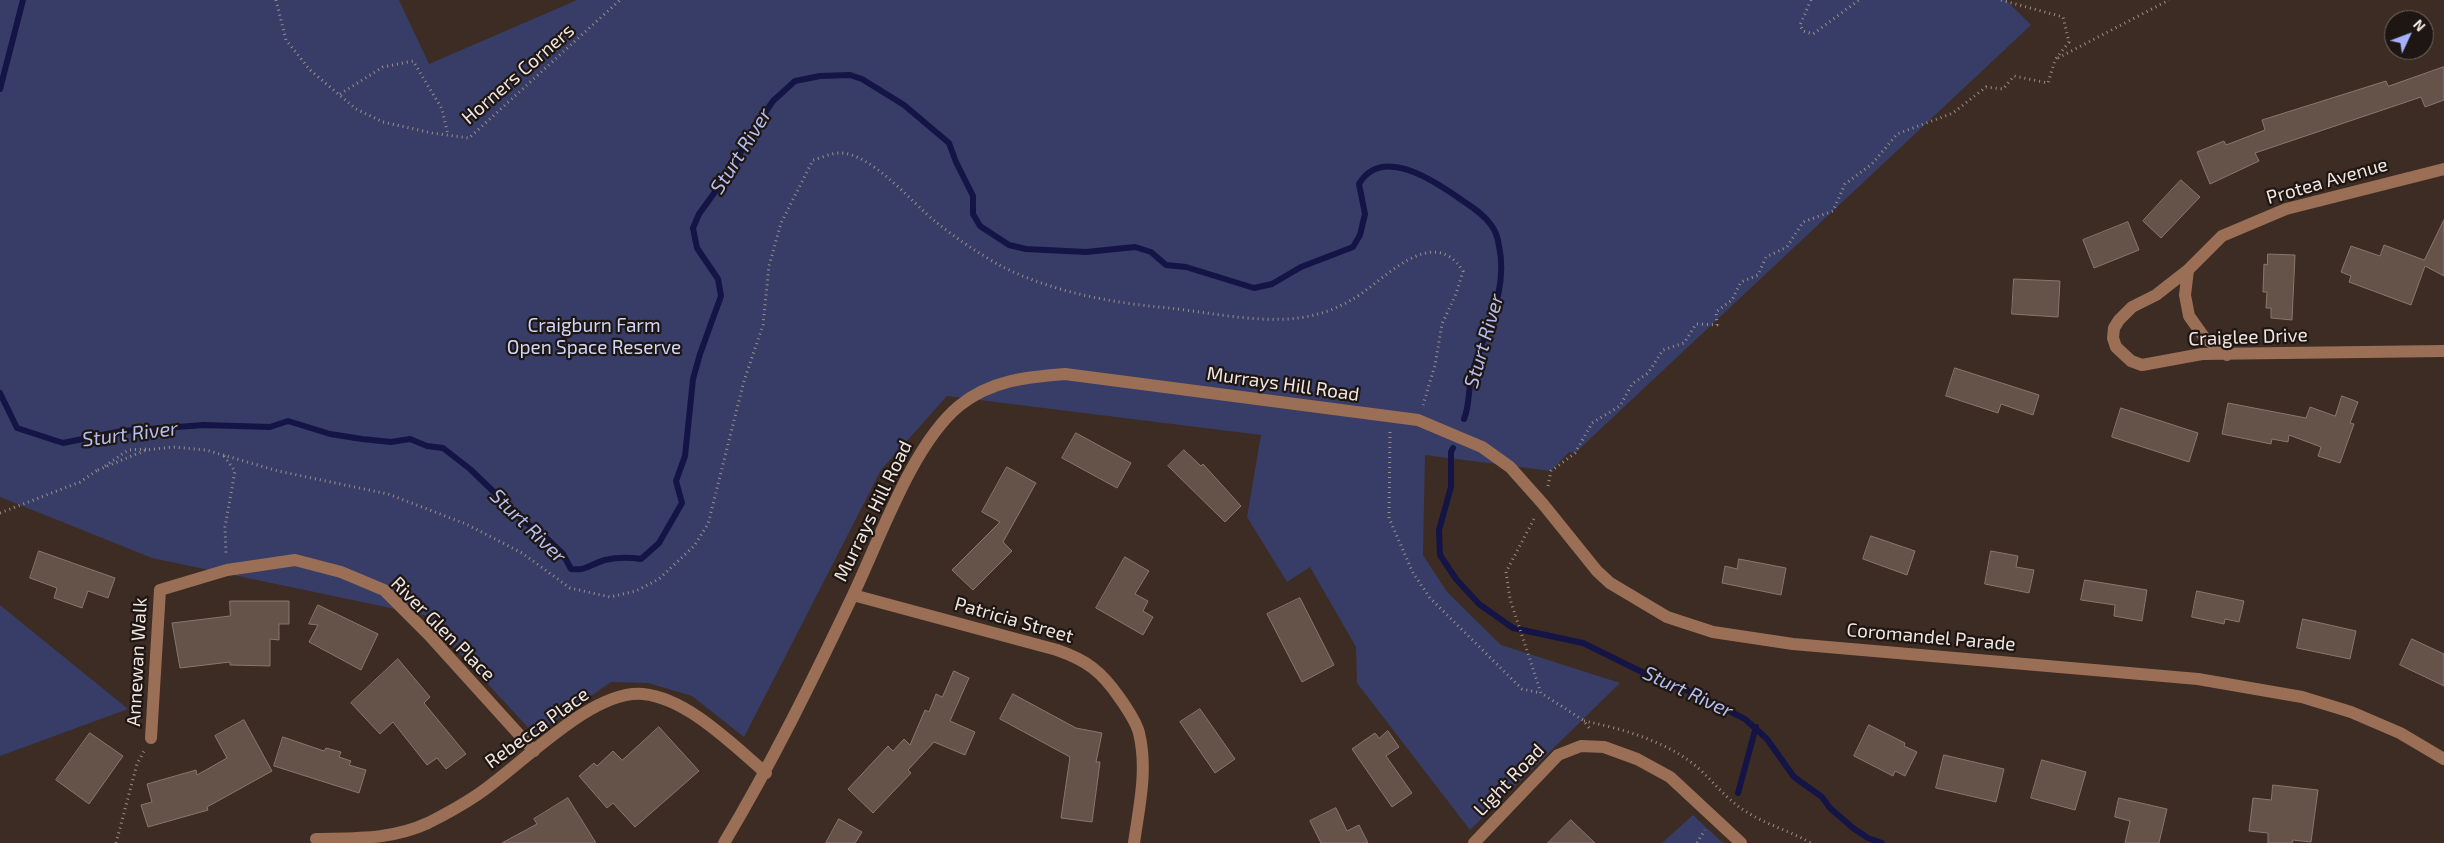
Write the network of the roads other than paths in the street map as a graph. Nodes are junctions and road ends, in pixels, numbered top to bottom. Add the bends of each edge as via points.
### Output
1 (2444, 169) edge
2 (2188, 270) junction
3 (2444, 351) edge
4 (2227, 355) junction
5 (1472, 443) joint
6 (160, 590) joint
7 (853, 595) junction
8 (151, 738) road end
9 (534, 751) junction
10 (2444, 759) edge
11 (766, 773) junction
12 (316, 839) dead end
13 (724, 843) edge
14 (1134, 843) edge
15 (1474, 843) edge
16 (1741, 843) edge

1 - 2 street, Protea Avenue via 2286,209 2222,236
2 - 4 street via 2185,295 2189,316 2204,337
2 - 4 street, Craiglee Drive via 2156,295 2132,307 2119,320 2114,328 2116,347 2142,366 2202,354
3 - 4 street, Craiglee Drive
5 - 7 street, Murrays Hill Road via 1424,422 1390,417 1066,374 1018,378 984,390 959,406 930,437 908,476
5 - 10 street, Coromandel Parade via 1510,467 1596,571 1610,583 1667,617 1713,632 1793,644 2198,679 2302,697 2351,712
6 - 8 street, Annewan Walk
6 - 9 street, River Glen Place via 227,570 295,560 341,572 384,590
7 - 11 street, Murrays Hill Road
7 - 14 street, Patricia Street via 1057,650 1081,658 1106,678 1139,732 1143,776
9 - 11 street, Rebecca Place via 586,712 613,698 643,694 698,716
9 - 12 street, Rebecca Place via 478,795 427,823 390,837
11 - 13 street, Murrays Hill Road
15 - 16 street, Light Road via 1558,754 1581,746 1604,747 1637,759 1670,777

